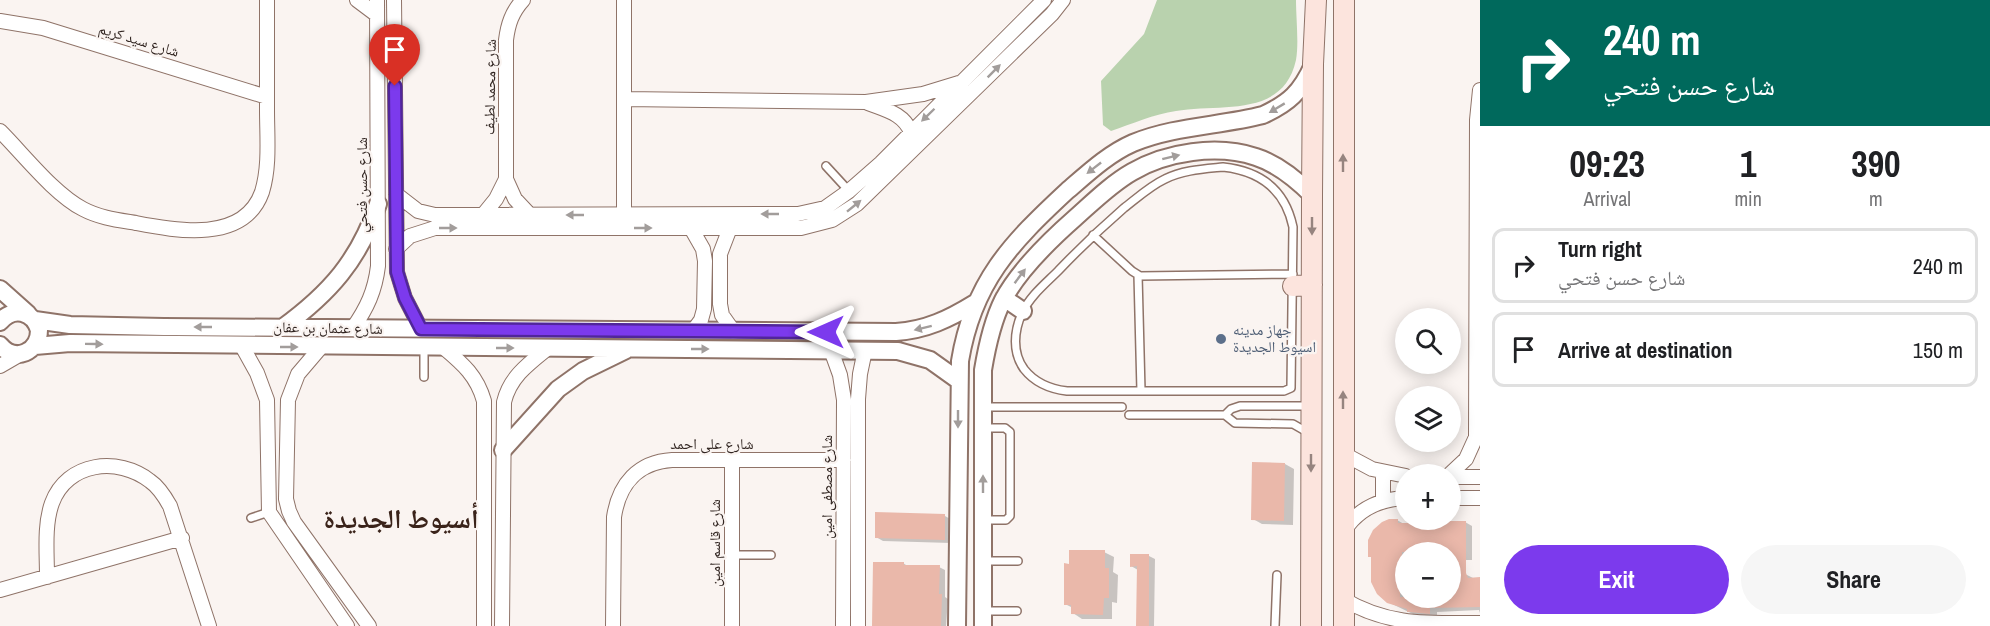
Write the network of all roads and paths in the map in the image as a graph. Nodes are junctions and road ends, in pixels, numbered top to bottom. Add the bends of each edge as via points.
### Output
1 (267, 0) edge
2 (357, 0) edge
3 (377, 0) edge
4 (394, 0) edge
5 (523, 0) edge
6 (624, 0) edge
7 (1044, 0) edge
8 (1063, 0) edge
9 (1316, 0) edge
10 (1344, 0) edge
11 (1029, 6) edge
12 (377, 15) junction
13 (0, 21) edge
14 (1313, 64) junction
15 (962, 82) junction
16 (1480, 90) edge
17 (267, 97) junction
18 (624, 99) junction
19 (866, 102) junction
20 (0, 131) edge
21 (911, 132) junction
22 (826, 166) dead end
23 (506, 179) junction
24 (849, 191) junction
25 (396, 194) junction
26 (1311, 195) junction
27 (378, 204) junction
28 (483, 215) junction
29 (530, 215) junction
30 (624, 215) junction
31 (816, 218) junction
32 (1037, 219) junction
33 (1478, 219) edge
34 (691, 228) junction
35 (730, 228) junction
36 (1055, 235) junction
37 (1093, 235) junction
38 (396, 249) junction
39 (1138, 275) junction
40 (1299, 282) junction
41 (0, 289) edge
42 (1004, 298) junction
43 (975, 303) junction
44 (1023, 311) junction
45 (31, 317) junction
46 (0, 322) edge
47 (242, 327) junction
48 (282, 328) junction
49 (353, 328) junction
50 (421, 329) junction
51 (478, 329) junction
52 (693, 331) junction
53 (734, 332) junction
54 (0, 345) edge
55 (35, 346) junction
56 (242, 346) junction
57 (321, 347) junction
58 (424, 347) junction
59 (444, 348) junction
60 (479, 348) junction
61 (548, 348) junction
62 (629, 349) junction
63 (831, 350) junction
64 (865, 350) junction
65 (19, 355) junction
66 (0, 366) edge
67 (424, 377) dead end
68 (958, 380) junction
69 (1141, 391) junction
70 (1311, 406) junction
71 (1122, 407) dead end
72 (982, 408) junction
73 (1129, 415) dead end
74 (1225, 415) junction
75 (982, 428) junction
76 (1478, 437) edge
77 (1311, 438) junction
78 (503, 450) junction
79 (1342, 453) junction
80 (732, 460) junction
81 (844, 460) junction
82 (1461, 464) edge
83 (1383, 472) junction
84 (1395, 474) edge
85 (1461, 476) edge
86 (1480, 477) edge
87 (1461, 498) edge
88 (1480, 498) edge
89 (1395, 499) edge
90 (1383, 501) junction
91 (269, 512) junction
92 (251, 518) dead end
93 (983, 520) junction
94 (1342, 533) junction
95 (1312, 535) junction
96 (182, 538) junction
97 (732, 555) junction
98 (771, 555) dead end
99 (983, 561) junction
100 (1018, 561) dead end
101 (1342, 574) junction
102 (1277, 575) dead end
103 (1311, 576) junction
104 (47, 577) junction
105 (0, 590) edge
106 (1343, 599) junction
107 (1017, 611) dead end
108 (957, 619) edge
109 (983, 619) edge
110 (1480, 623) edge
111 (1396, 624) edge
112 (209, 626) edge
113 (347, 626) edge
114 (369, 626) edge
115 (484, 626) edge
116 (502, 626) edge
117 (614, 626) edge
118 (732, 626) edge
119 (843, 626) edge
120 (858, 626) edge
121 (1275, 626) edge
122 (1311, 626) edge
123 (1344, 626) edge

1 - 17 street
2 - 12 street
3 - 12 street, شارع حسن فتحي
4 - 25 street
5 - 23 street, شارع محمد لطيف via 508,23 506,40
6 - 18 street
7 - 11 street
31 -> 8 street via 845,213 879,184
9 - 14 main road
79 -> 10 main road
11 - 15 street
12 - 27 street, شارع حسن فتحي
13 - 17 street, شارع سيد كريم via 54,31
14 - 26 main road
14 -> 32 street via 1304,84 1278,108 1246,120 1175,131 1133,143 1090,171
15 - 19 street via 931,92
15 -> 21 street
16 - 33 street
17 - 20 street via 267,153 261,194 240,220 207,231 106,218 83,209 63,195
18 - 19 street
18 - 30 street
19 - 21 street via 900,116
21 - 24 street
22 - 24 lane
23 - 28 street, شارع محمد لطيف
23 - 29 street, شارع محمد لطيف via 515,199
24 - 31 street
25 - 28 street via 426,214
25 - 38 street
36 -> 26 street via 1133,171 1186,154 1223,151 1257,157 1287,173
26 -> 40 main road
27 - 48 street via 370,228 345,270 329,290
27 - 49 street, شارع حسن فتحي via 376,281 366,310
28 - 29 street
30 -> 29 street
31 -> 30 street via 798,214
31 - 35 street via 801,228
32 - 36 street
32 - 43 street via 999,262
33 - 76 street
34 - 35 street
38 -> 34 street via 410,236 435,228
34 - 52 street via 705,261 704,309
35 - 53 street via 720,254 720,304 722,315
42 -> 36 street
37 - 39 lane
37 - 40 lane via 1164,179 1203,169 1239,169 1270,184 1287,207
37 - 44 lane
38 - 50 street via 400,285
39 - 40 lane
39 - 69 lane
40 - 69 lane via 1292,383 1288,390
40 - 70 main road
41 - 45 street
42 - 44 street
42 - 72 street via 986,351
43 -> 53 street, شارع عثمان بن عفان via 937,324 916,330
43 - 68 street via 963,341
44 - 69 lane via 1016,335 1019,362 1042,385 1067,391
45 - 46 street via 22,312 10,313
47 -> 45 street, شارع عثمان بن عفان via 70,325
45 - 55 street via 39,330
47 - 48 street, شارع عثمان بن عفان
47 - 56 street
48 - 49 street, شارع عثمان بن عفان
49 - 50 street, شارع عثمان بن عفان
50 - 51 street, شارع عثمان بن عفان
51 - 52 street, شارع عثمان بن عفان
51 - 60 street
52 - 53 street, شارع عثمان بن عفان
54 - 65 street
55 -> 56 street, شارع عثمان بن عفان
55 - 65 street
56 -> 57 street, شارع عثمان بن عفان
56 - 91 street via 267,400
57 - 58 street, شارع عثمان بن عفان
57 - 114 street via 298,374 288,400 287,505 294,522
58 - 59 street, شارع عثمان بن عفان
58 - 67 lane
59 - 60 street, شارع عثمان بن عفان
59 - 115 street via 469,369 484,400
60 -> 61 street, شارع عثمان بن عفان
61 - 62 street, شارع عثمان بن عفان
61 - 78 street via 518,373 506,391
62 -> 63 street, شارع عثمان بن عفان
62 - 78 street via 583,371 558,389
63 - 64 street, شارع عثمان بن عفان
63 - 81 street, شارع مصطفى امين via 842,387
64 - 68 street, شارع عثمان بن عفان via 914,354
64 - 120 street, شارع مصطفى امين via 858,393
65 - 66 street
68 -> 108 street
70 - 74 lane via 1240,406
70 - 77 main road
71 - 72 lane
72 - 75 street
73 - 74 lane
74 - 77 lane via 1239,424 1293,424
93 -> 75 street
75 - 93 lane via 1007,429 1011,434 1010,516 1006,520
76 - 82 street
77 -> 95 main road
78 - 116 street
79 - 83 street
79 - 94 main road
80 - 81 street, شارع على احمد
80 - 97 street, شارع قاسم امين
80 - 117 street, شارع على احمد via 651,464 621,489 614,517
81 - 119 street, شارع مصطفى امين
83 - 84 street
83 - 90 street
85 - 86 street
87 - 88 street
89 - 90 street
90 - 94 street via 1351,519
91 - 92 lane
91 - 113 street
93 - 99 street
94 - 95 main road via 1340,539 1328,544
94 - 101 main road
95 - 103 main road
96 - 104 street
96 - 104 street via 170,506 150,481 121,467 88,468 74,475 53,500 48,516
96 - 112 street
97 - 98 lane
97 - 118 street, شارع قاسم امين
99 - 100 lane
99 - 109 street
101 - 103 main road via 1324,569
101 - 106 main road
102 - 121 lane
103 - 122 main road
104 - 105 street
106 - 111 street via 1369,615
106 - 123 main road
107 - 109 lane
108 - 109 street
110 - 111 street

